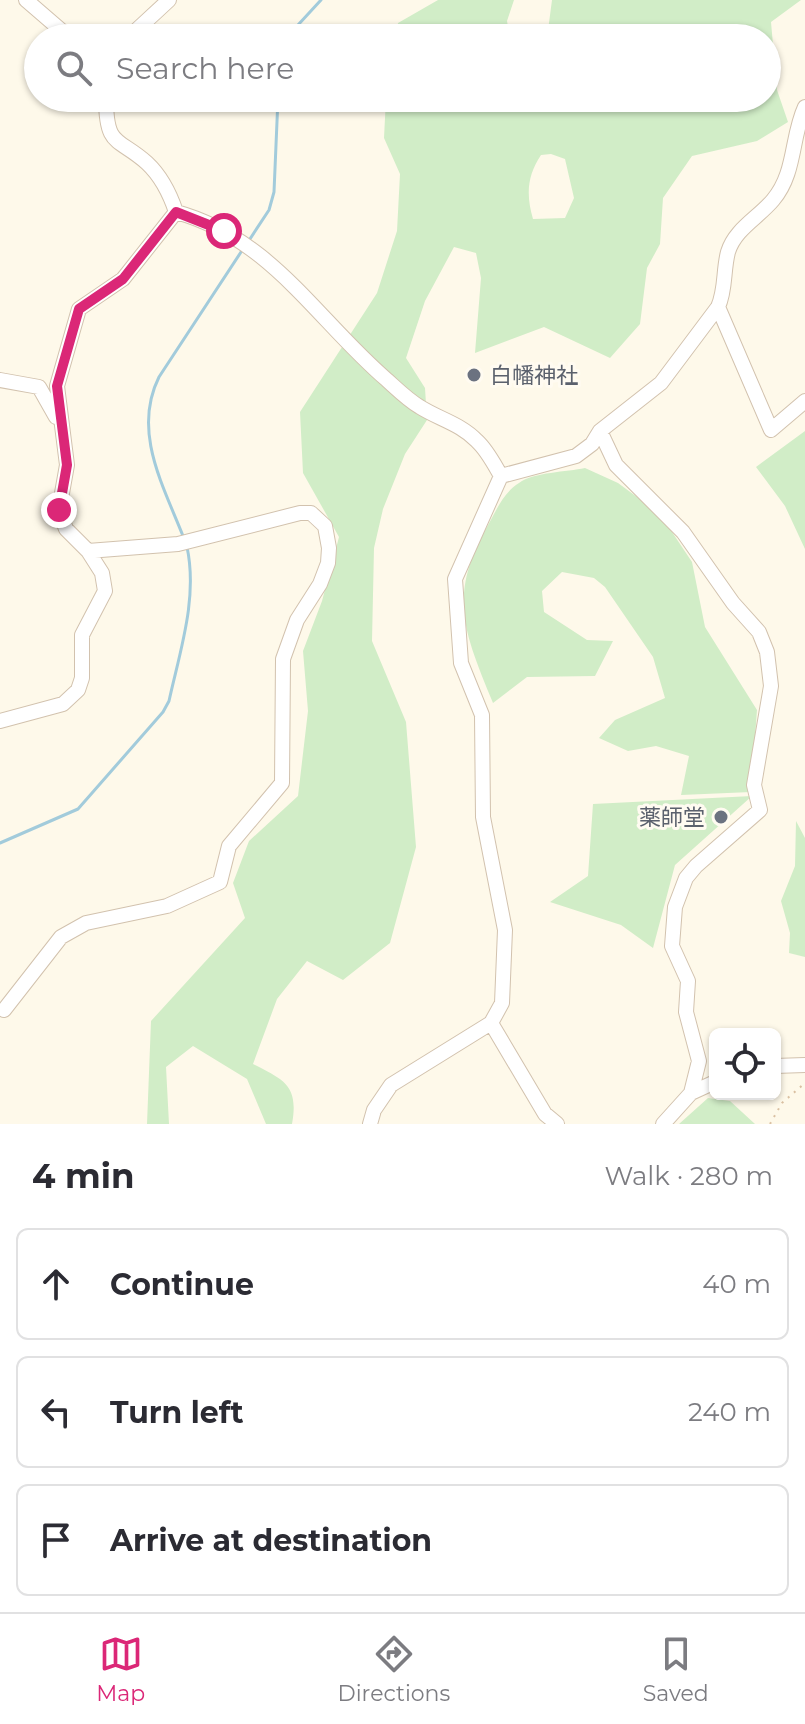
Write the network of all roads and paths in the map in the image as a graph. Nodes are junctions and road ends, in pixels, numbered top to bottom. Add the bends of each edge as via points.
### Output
1 (26, 0) edge
2 (169, 0) edge
3 (54, 24) edge
4 (143, 24) edge
5 (805, 107) edge
6 (108, 112) edge
7 (176, 212) junction
8 (718, 307) junction
9 (0, 380) edge
10 (805, 401) edge
11 (60, 425) junction
12 (600, 431) junction
13 (501, 476) junction
14 (88, 551) junction
15 (0, 721) edge
16 (4, 1010) dead end
17 (491, 1023) junction
18 (805, 1065) edge
19 (781, 1066) edge
20 (805, 1083) edge
21 (709, 1085) edge
22 (691, 1093) junction
23 (370, 1124) edge
24 (557, 1124) edge
25 (663, 1124) edge
26 (770, 1124) edge

1 - 3 street
2 - 4 street
5 - 8 street via 785,181 728,251
6 - 7 street via 117,144 159,177
7 - 11 street via 123,279 79,309 57,386
7 - 13 street via 246,243 283,272 387,380 419,407 480,443
8 - 10 street via 771,430
8 - 12 street via 661,383
9 - 11 street via 39,387
11 - 14 street via 67,465 59,510 66,529
12 - 13 street via 576,456
12 - 22 street via 616,465 683,532 759,632 770,669 770,709 754,785 760,810 696,866 675,907 672,946 688,981 686,1012 699,1061
13 - 17 street via 455,579 461,663 482,715 483,817 505,930 502,1003
14 - 15 street via 102,573 105,591 82,635 78,690 63,704
14 - 16 street via 178,544 300,513 311,513 325,526 329,548 320,584 297,620 283,659 282,783 229,846 220,882 167,906 86,923 61,937
17 - 23 street via 391,1085
17 - 24 street via 545,1114
18 - 19 street
20 - 26 path via 782,1103
21 - 22 street
22 - 25 street

